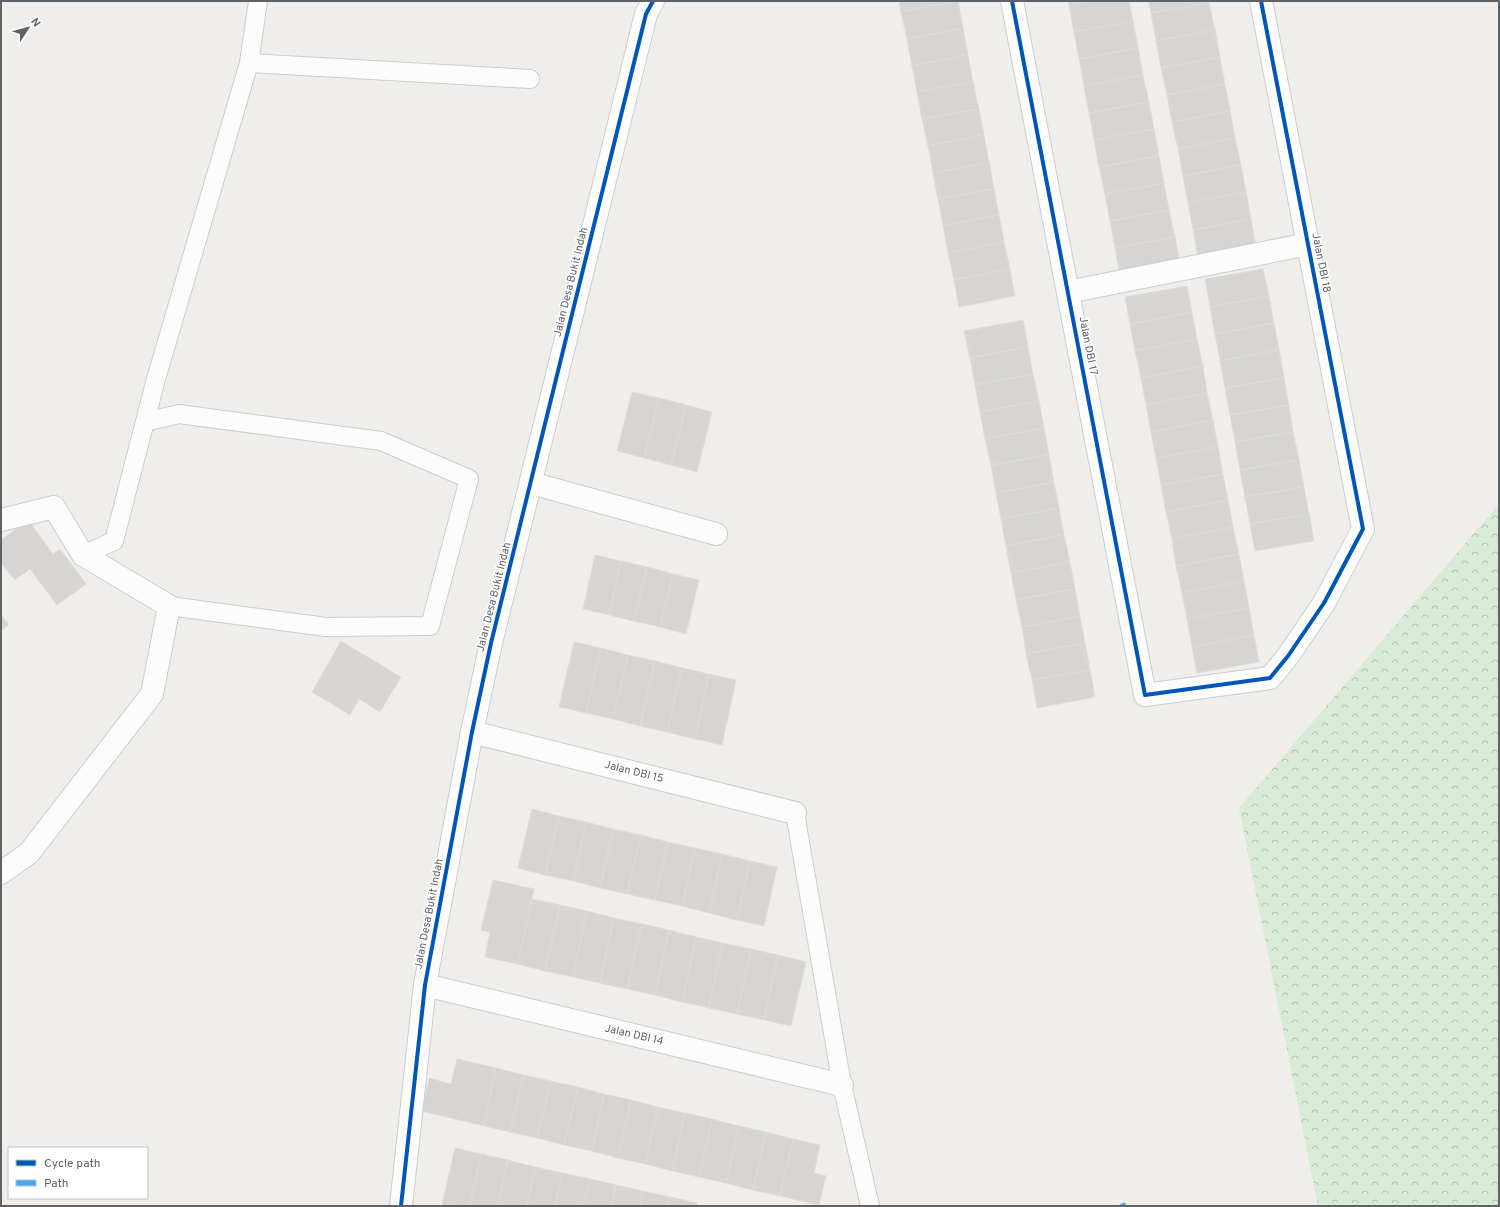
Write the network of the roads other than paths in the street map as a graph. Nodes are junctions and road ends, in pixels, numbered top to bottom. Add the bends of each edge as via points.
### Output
1 (258, 1) edge
2 (653, 1) edge
3 (1012, 1) edge
4 (1261, 1) edge
5 (249, 63) junction
6 (530, 79) dead end
7 (1308, 244) junction
8 (1068, 292) junction
9 (145, 422) junction
10 (531, 483) junction
11 (1, 520) edge
12 (716, 534) dead end
13 (83, 555) junction
14 (170, 606) junction
15 (1145, 695) joint
16 (472, 732) junction
17 (795, 813) joint
18 (1, 873) edge
19 (425, 985) junction
20 (842, 1085) junction
21 (401, 1206) edge
22 (870, 1206) edge

1 - 5 lane
2 - 10 street, Jalan Desa Bukit Indah via 646,14
3 - 8 street, Jalan DBI 17
4 - 7 street, Jalan DBI 18
5 - 6 lane
5 - 9 lane
7 - 8 street
7 - 15 street, Jalan DBI 18 via 1363,529 1324,603 1270,678
8 - 15 street, Jalan DBI 17
9 - 13 lane via 114,541
9 - 14 lane via 179,414 381,441 469,478 430,626 326,627
10 - 12 street
10 - 16 street, Jalan Desa Bukit Indah via 491,642
11 - 13 street via 54,507
13 - 14 street
14 - 18 street via 152,694 29,853
16 - 17 street, Jalan DBI 15
16 - 19 street, Jalan Desa Bukit Indah
17 - 20 lane
19 - 20 street, Jalan DBI 14
19 - 21 street, Jalan Desa Bukit Indah
20 - 22 lane

